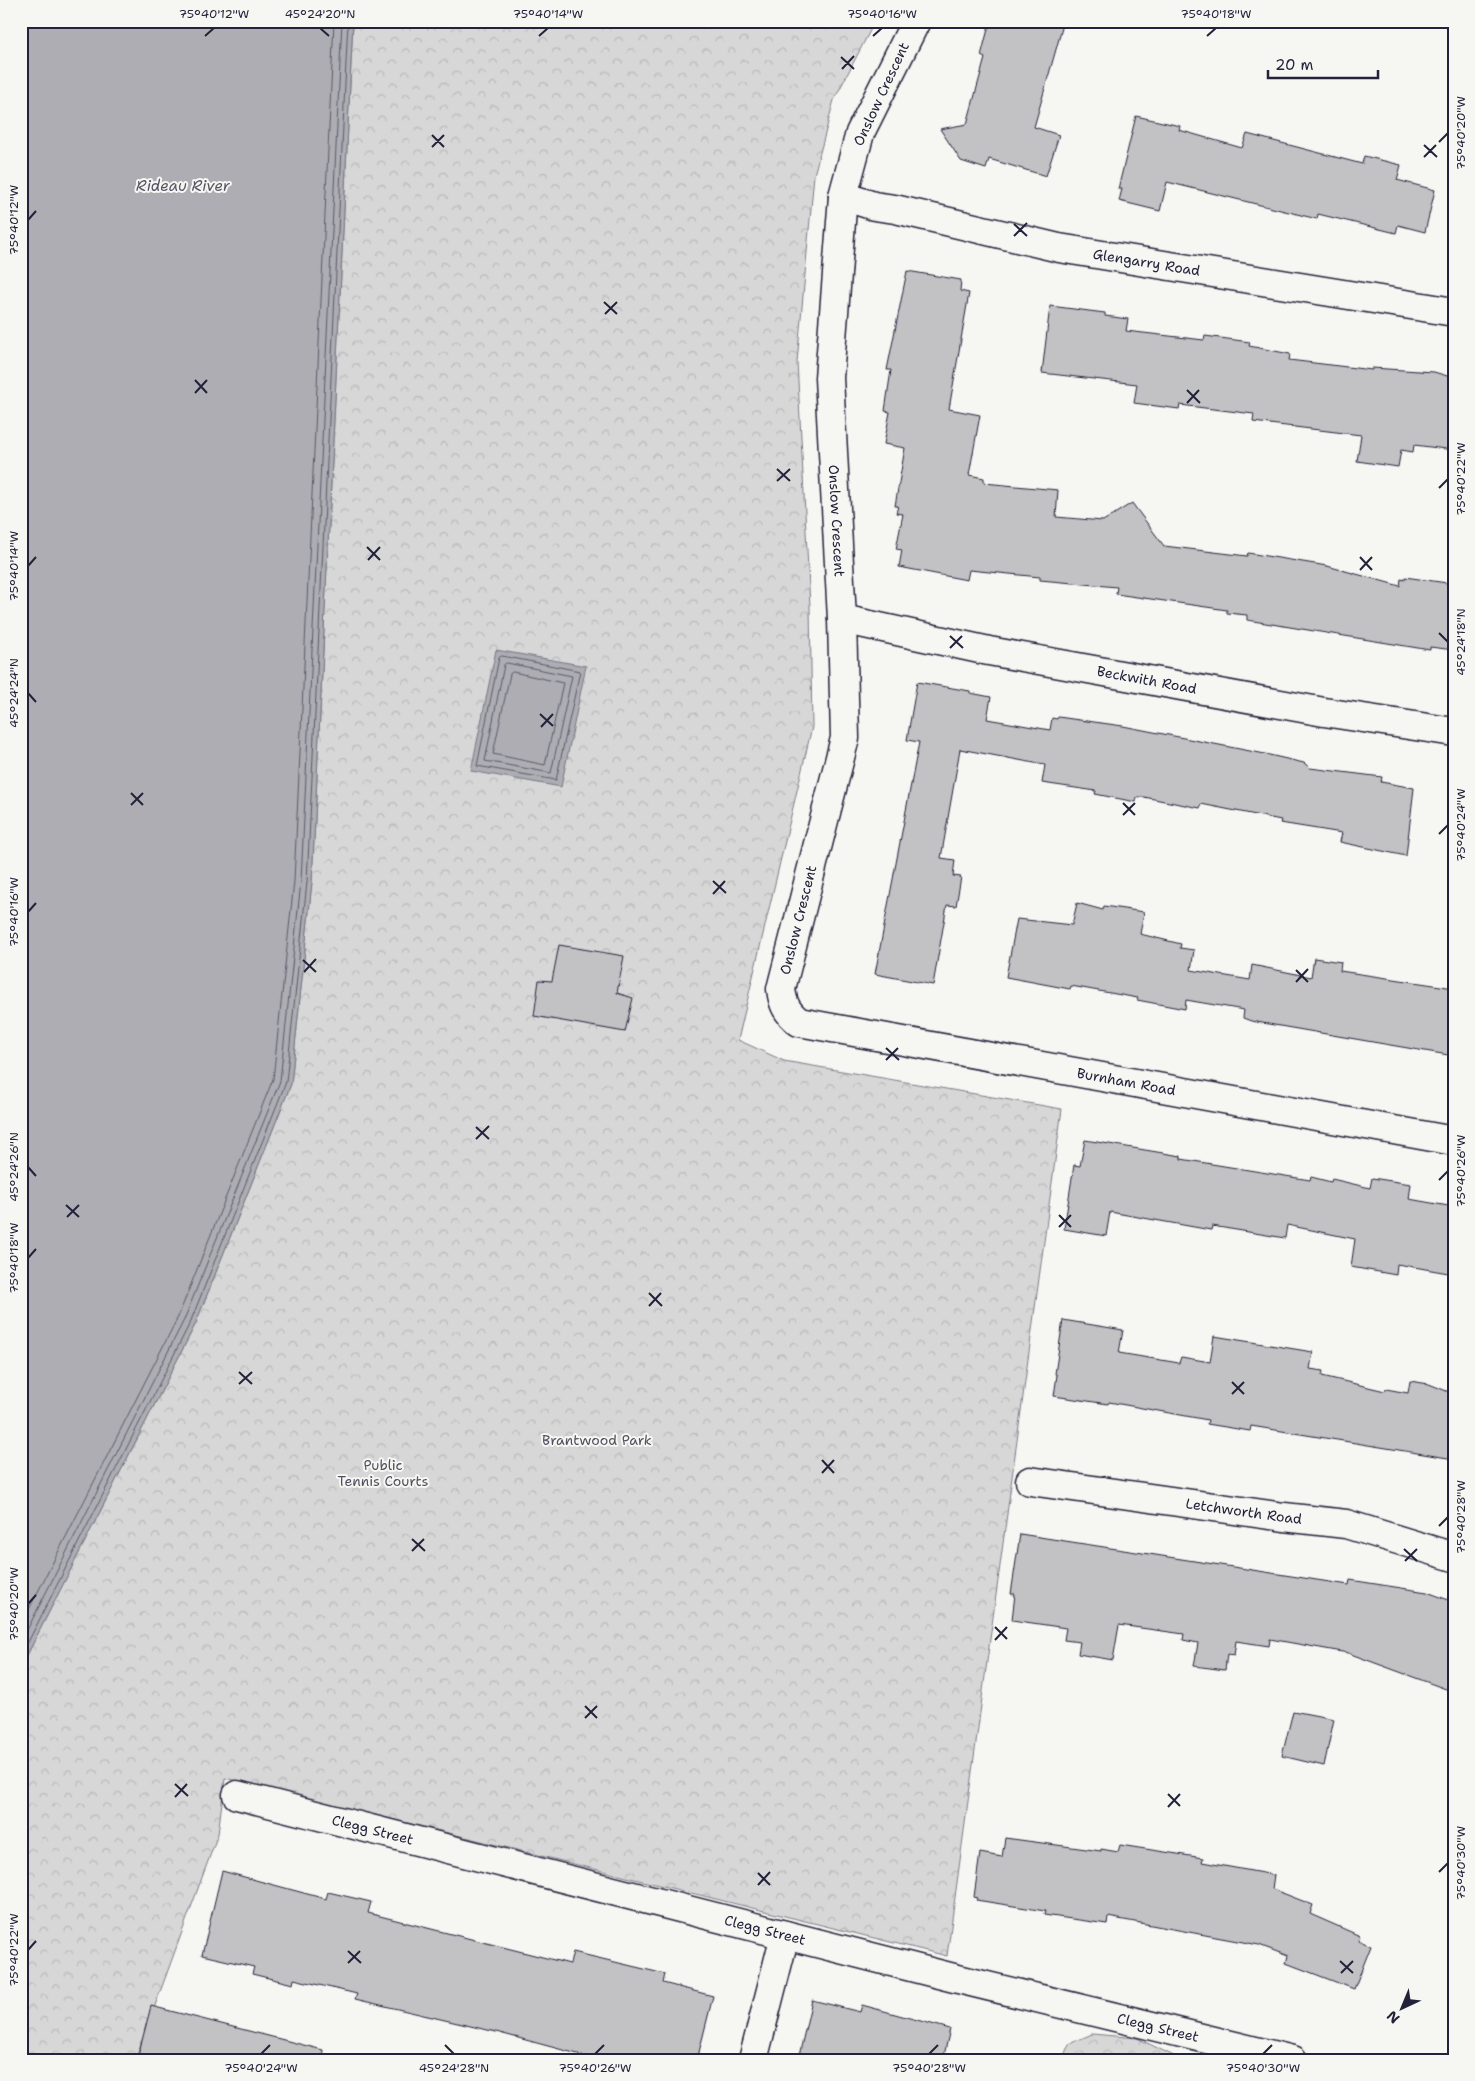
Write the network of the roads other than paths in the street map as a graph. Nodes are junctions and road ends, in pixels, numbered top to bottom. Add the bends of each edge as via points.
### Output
1 (916, 21) edge
2 (843, 196) junction
3 (1454, 312) edge
4 (842, 619) junction
5 (1454, 732) edge
6 (799, 1022) joint
7 (1454, 1142) edge
8 (1030, 1481) dead end
9 (1454, 1557) edge
10 (237, 1795) dead end
11 (785, 1935) junction
12 (753, 2060) edge
13 (1294, 2060) edge

1 - 2 street, Onslow Crescent via 860,134
2 - 3 street, Glengarry Road via 1059,248
2 - 4 street, Onslow Crescent via 829,378
4 - 5 street, Beckwith Road via 989,651
4 - 6 street, Onslow Crescent via 845,738 781,989 783,1004
6 - 7 street, Burnham Road
8 - 9 street, Letchworth Road via 1346,1524
10 - 11 street, Clegg Street
11 - 12 street
11 - 13 street, Clegg Street

